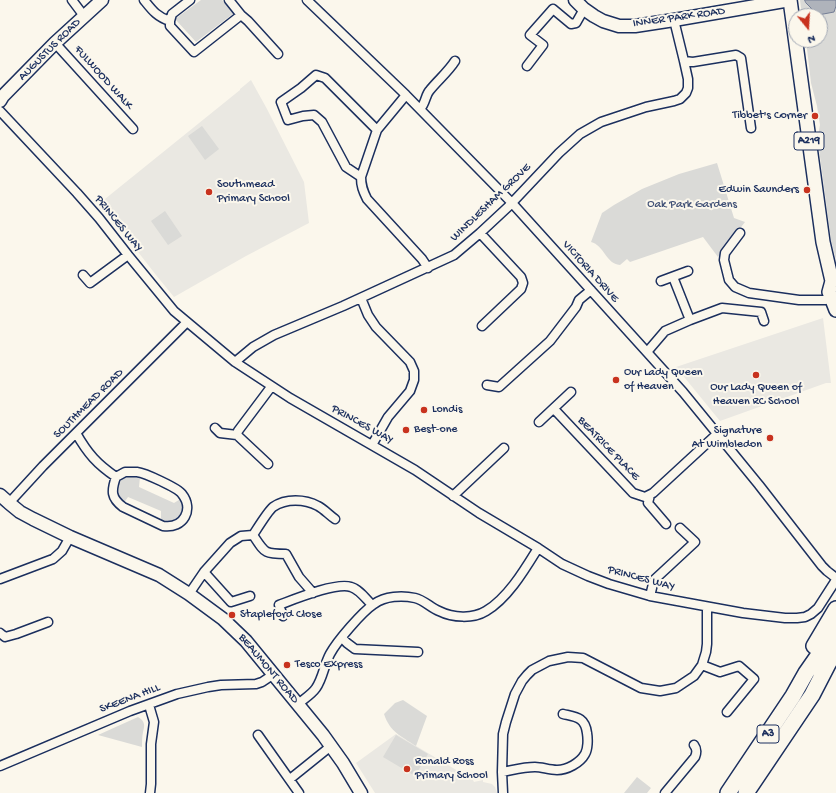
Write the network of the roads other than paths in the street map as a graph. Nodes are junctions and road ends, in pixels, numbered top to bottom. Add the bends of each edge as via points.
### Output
1 (72, 0) edge
2 (102, 0) edge
3 (144, 0) edge
4 (190, 0) edge
5 (228, 0) edge
6 (307, 0) edge
7 (575, 0) edge
8 (790, 0) edge
9 (584, 9) junction
10 (241, 15) junction
11 (84, 16) junction
12 (674, 20) junction
13 (170, 21) junction
14 (55, 43) junction
15 (278, 54) dead end
16 (455, 61) dead end
17 (684, 61) junction
18 (527, 66) dead end
19 (406, 95) junction
20 (0, 101) edge
21 (420, 109) junction
22 (0, 111) edge
23 (751, 128) dead end
24 (133, 129) dead end
25 (377, 130) junction
26 (361, 177) junction
27 (512, 203) junction
28 (480, 233) junction
29 (740, 233) dead end
30 (128, 255) junction
31 (428, 268) junction
32 (688, 271) dead end
33 (84, 276) dead end
34 (673, 277) junction
35 (661, 281) dead end
36 (834, 283) edge
37 (590, 290) junction
38 (361, 298) junction
39 (834, 302) edge
40 (690, 320) junction
41 (764, 320) dead end
42 (187, 322) junction
43 (482, 326) dead end
44 (647, 352) junction
45 (235, 362) junction
46 (486, 385) dead end
47 (271, 387) junction
48 (571, 392) dead end
49 (554, 409) junction
50 (539, 422) dead end
51 (215, 428) dead end
52 (76, 433) junction
53 (717, 434) junction
54 (237, 436) junction
55 (372, 445) junction
56 (504, 448) dead end
57 (268, 464) dead end
58 (116, 477) junction
59 (0, 495) edge
60 (650, 495) junction
61 (453, 496) junction
62 (9, 503) junction
63 (335, 519) dead end
64 (666, 524) dead end
65 (680, 528) dead end
66 (253, 535) junction
67 (70, 537) junction
68 (538, 548) junction
69 (204, 572) junction
70 (0, 579) edge
71 (836, 579) edge
72 (313, 593) junction
73 (189, 594) junction
74 (250, 596) dead end
75 (650, 596) junction
76 (372, 605) junction
77 (707, 607) junction
78 (836, 609) edge
79 (283, 616) dead end
80 (48, 622) dead end
81 (836, 630) edge
82 (0, 633) edge
83 (342, 638) junction
84 (418, 652) dead end
85 (836, 652) edge
86 (702, 665) junction
87 (836, 670) edge
88 (806, 673) junction
89 (274, 674) junction
90 (812, 695) junction
91 (298, 704) junction
92 (149, 705) junction
93 (727, 712) dead end
94 (563, 714) dead end
95 (258, 735) dead end
96 (694, 745) dead end
97 (331, 746) junction
98 (0, 766) edge
99 (502, 772) junction
100 (290, 779) junction
101 (150, 793) edge
102 (300, 793) edge
103 (361, 793) edge
104 (503, 793) edge
105 (665, 793) edge
106 (728, 793) edge
107 (746, 793) edge

1 - 11 street
2 - 11 street, AUGUSTUS ROAD
3 - 13 street via 156,15
4 - 13 street via 172,14
5 - 10 street
6 - 19 street, VICTORIA DRIVE
7 - 9 street, INNER PARK ROAD
8 - 12 street, INNER PARK ROAD
8 - 36 main road, A219 via 823,242
9 - 12 street, INNER PARK ROAD via 603,21 618,26
9 - 18 street via 576,23 571,24 553,10 530,35 543,45
10 - 13 street via 194,52 170,26
10 - 15 street
11 - 14 street, AUGUSTUS ROAD
12 - 17 street, WINDLESHAM GROVE
14 - 20 street, AUGUSTUS ROAD
14 - 24 street, FULWOOD WALK
16 - 21 street via 429,91
17 - 23 street via 693,62 736,55 741,58
17 - 27 street, WINDLESHAM GROVE via 688,88 680,99 646,107 596,124 559,153
19 - 21 street, VICTORIA DRIVE
19 - 25 street
21 - 27 street, VICTORIA DRIVE
22 - 30 street, PRINCES WAY via 77,193
25 - 26 street
25 - 26 street via 325,78 316,75 281,102 288,120 314,116 322,122 346,167
26 - 31 street via 367,199
27 - 28 street, WINDLESHAM GROVE
27 - 37 street, VICTORIA DRIVE
28 - 31 street, WINDLESHAM GROVE via 454,255
28 - 43 street via 521,277 523,283 521,288
29 - 39 street via 725,253 724,260 729,280 734,287 749,293 787,299
30 - 33 street via 90,283
30 - 42 street, PRINCES WAY
31 - 38 street, WINDLESHAM GROVE
32 - 34 street
34 - 35 street
34 - 40 street
36 - 39 main road, A219 via 829,292
37 - 44 street, VICTORIA DRIVE
37 - 46 street via 578,300 576,307 550,341 499,387
38 - 45 street, WINDLESHAM GROVE via 274,335 253,347
38 - 55 street via 376,327 410,362 414,371 410,390 388,417
40 - 41 street via 722,308 761,312
40 - 44 street via 665,331
42 - 45 street, PRINCES WAY
42 - 52 street, SOUTHMEAD ROAD
44 - 53 street, VICTORIA DRIVE
45 - 47 street, PRINCES WAY
47 - 54 street via 238,431
47 - 55 street, PRINCES WAY
48 - 49 street
49 - 50 street
49 - 60 street, BEATRICE PLACE via 633,493 645,497
51 - 54 street via 220,433
52 - 58 street via 96,462
52 - 62 street, SOUTHMEAD ROAD
53 - 60 street
53 - 71 street, VICTORIA DRIVE via 822,566
54 - 57 street
55 - 61 street, PRINCES WAY via 416,470
56 - 61 street
58 - 58 street via 125,472 139,472 174,488 182,493 186,501 185,518 177,525 163,526 123,507 112,494
59 - 62 street, BEAUMONT ROAD
60 - 64 street via 648,502
61 - 68 street, PRINCES WAY
62 - 67 street, BEAUMONT ROAD via 20,512
63 - 66 street via 317,506 295,500 273,508
65 - 75 street via 695,542 654,580
66 - 69 street via 241,536 230,543
66 - 72 street via 266,552 286,554
67 - 70 street via 62,551 53,559
67 - 73 street, BEAUMONT ROAD via 159,575
68 - 75 street, PRINCES WAY via 562,564 588,576
68 - 76 street via 513,587 478,615 454,616 416,598 398,597
69 - 73 street
69 - 74 street via 231,602
71 - 77 street, PRINCES WAY via 818,608 805,617 784,618
72 - 76 street via 342,586 352,587
72 - 79 street via 279,605
73 - 89 street, BEAUMONT ROAD via 223,619
75 - 77 street, PRINCES WAY
76 - 83 street
77 - 86 street via 707,644
78 - 88 highway, A3 via 814,647
80 - 82 street via 5,637
81 - 88 highway, A3
83 - 84 street via 355,648
83 - 91 street via 330,654 315,689
85 - 90 highway, A3
86 - 93 street via 720,672 740,666 754,679
86 - 99 street via 694,676 676,688 660,691 641,688 583,658 568,657 549,661 532,670 515,694 506,722 503,734
87 - 90 highway, A3
88 - 106 highway, A3
89 - 91 street, BEAUMONT ROAD
89 - 92 street, SKEENA HILL via 256,684 208,687
90 - 107 highway, A3
91 - 97 street, BEAUMONT ROAD
92 - 98 street, SKEENA HILL
92 - 101 street via 154,722
94 - 99 street via 577,717 585,726 588,742 586,753 580,759 565,769 536,767
95 - 100 street
96 - 105 street via 697,752 695,757
97 - 100 street
97 - 103 street, BEAUMONT ROAD
99 - 104 street
100 - 102 street

